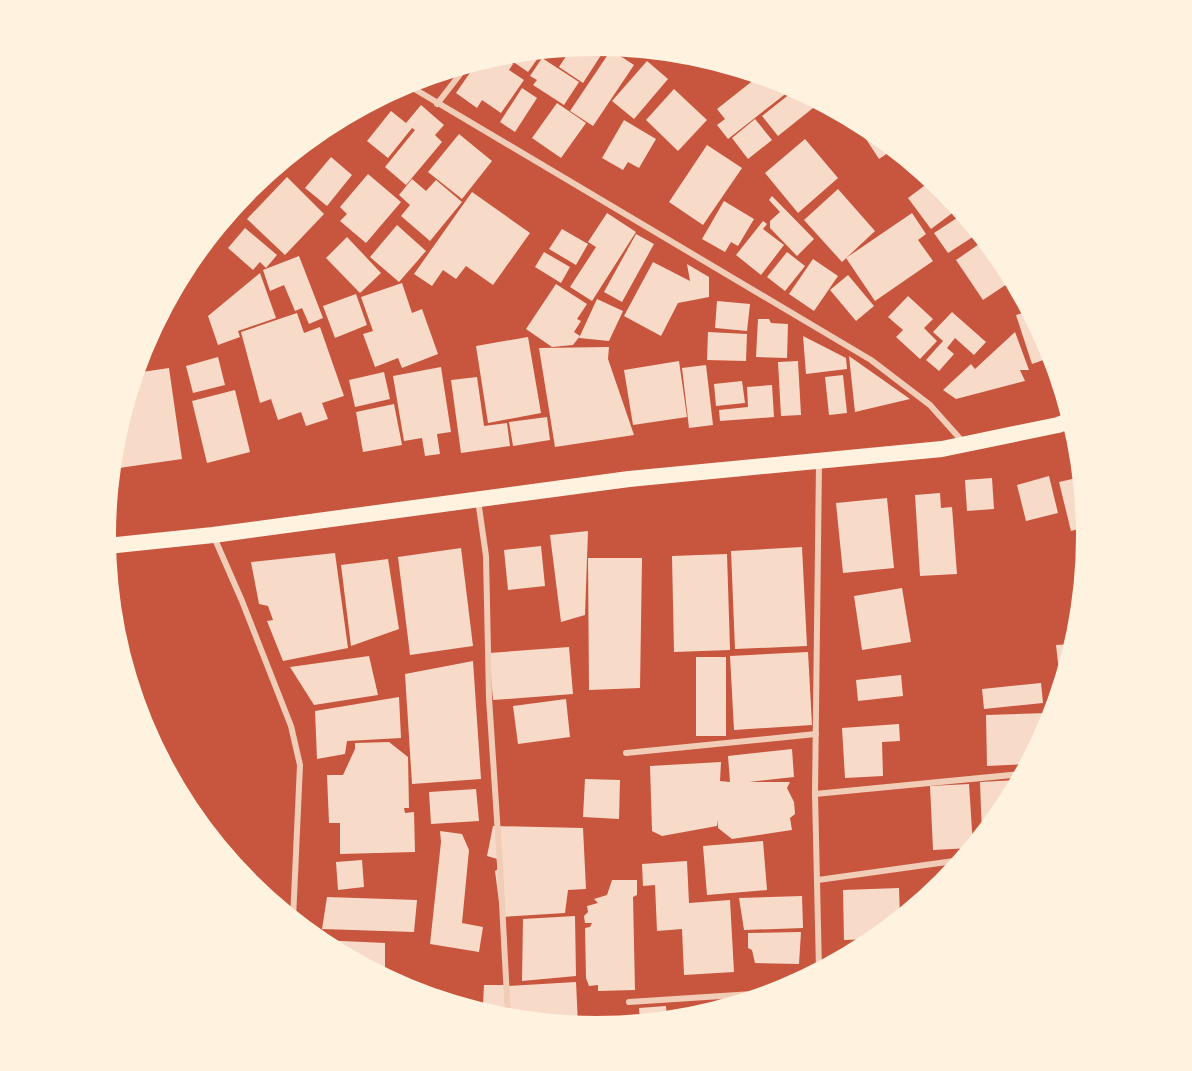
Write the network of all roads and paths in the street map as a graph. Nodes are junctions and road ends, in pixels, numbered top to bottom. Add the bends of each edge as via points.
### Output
1 (459, 76) edge
2 (416, 91) edge
3 (437, 104) junction
4 (1062, 422) edge
5 (965, 444) junction
6 (819, 462) junction
7 (478, 498) junction
8 (213, 535) junction
9 (116, 545) edge
10 (816, 734) junction
11 (626, 753) dead end
12 (1013, 775) edge
13 (815, 794) junction
14 (948, 862) edge
15 (818, 880) junction
16 (294, 907) edge
17 (819, 960) edge
18 (732, 995) edge
19 (629, 1002) dead end
20 (507, 1007) edge

1 - 3 street
2 - 3 street
3 - 5 street via 872,360 930,405
4 - 5 highway
5 - 6 highway
6 - 7 highway via 629,479
6 - 10 street
7 - 8 highway
7 - 20 street via 486,556 489,698
8 - 9 highway
8 - 16 street via 291,726 300,765
10 - 11 street
10 - 13 street
12 - 13 street
13 - 15 street
14 - 15 street
15 - 17 street
18 - 19 street

